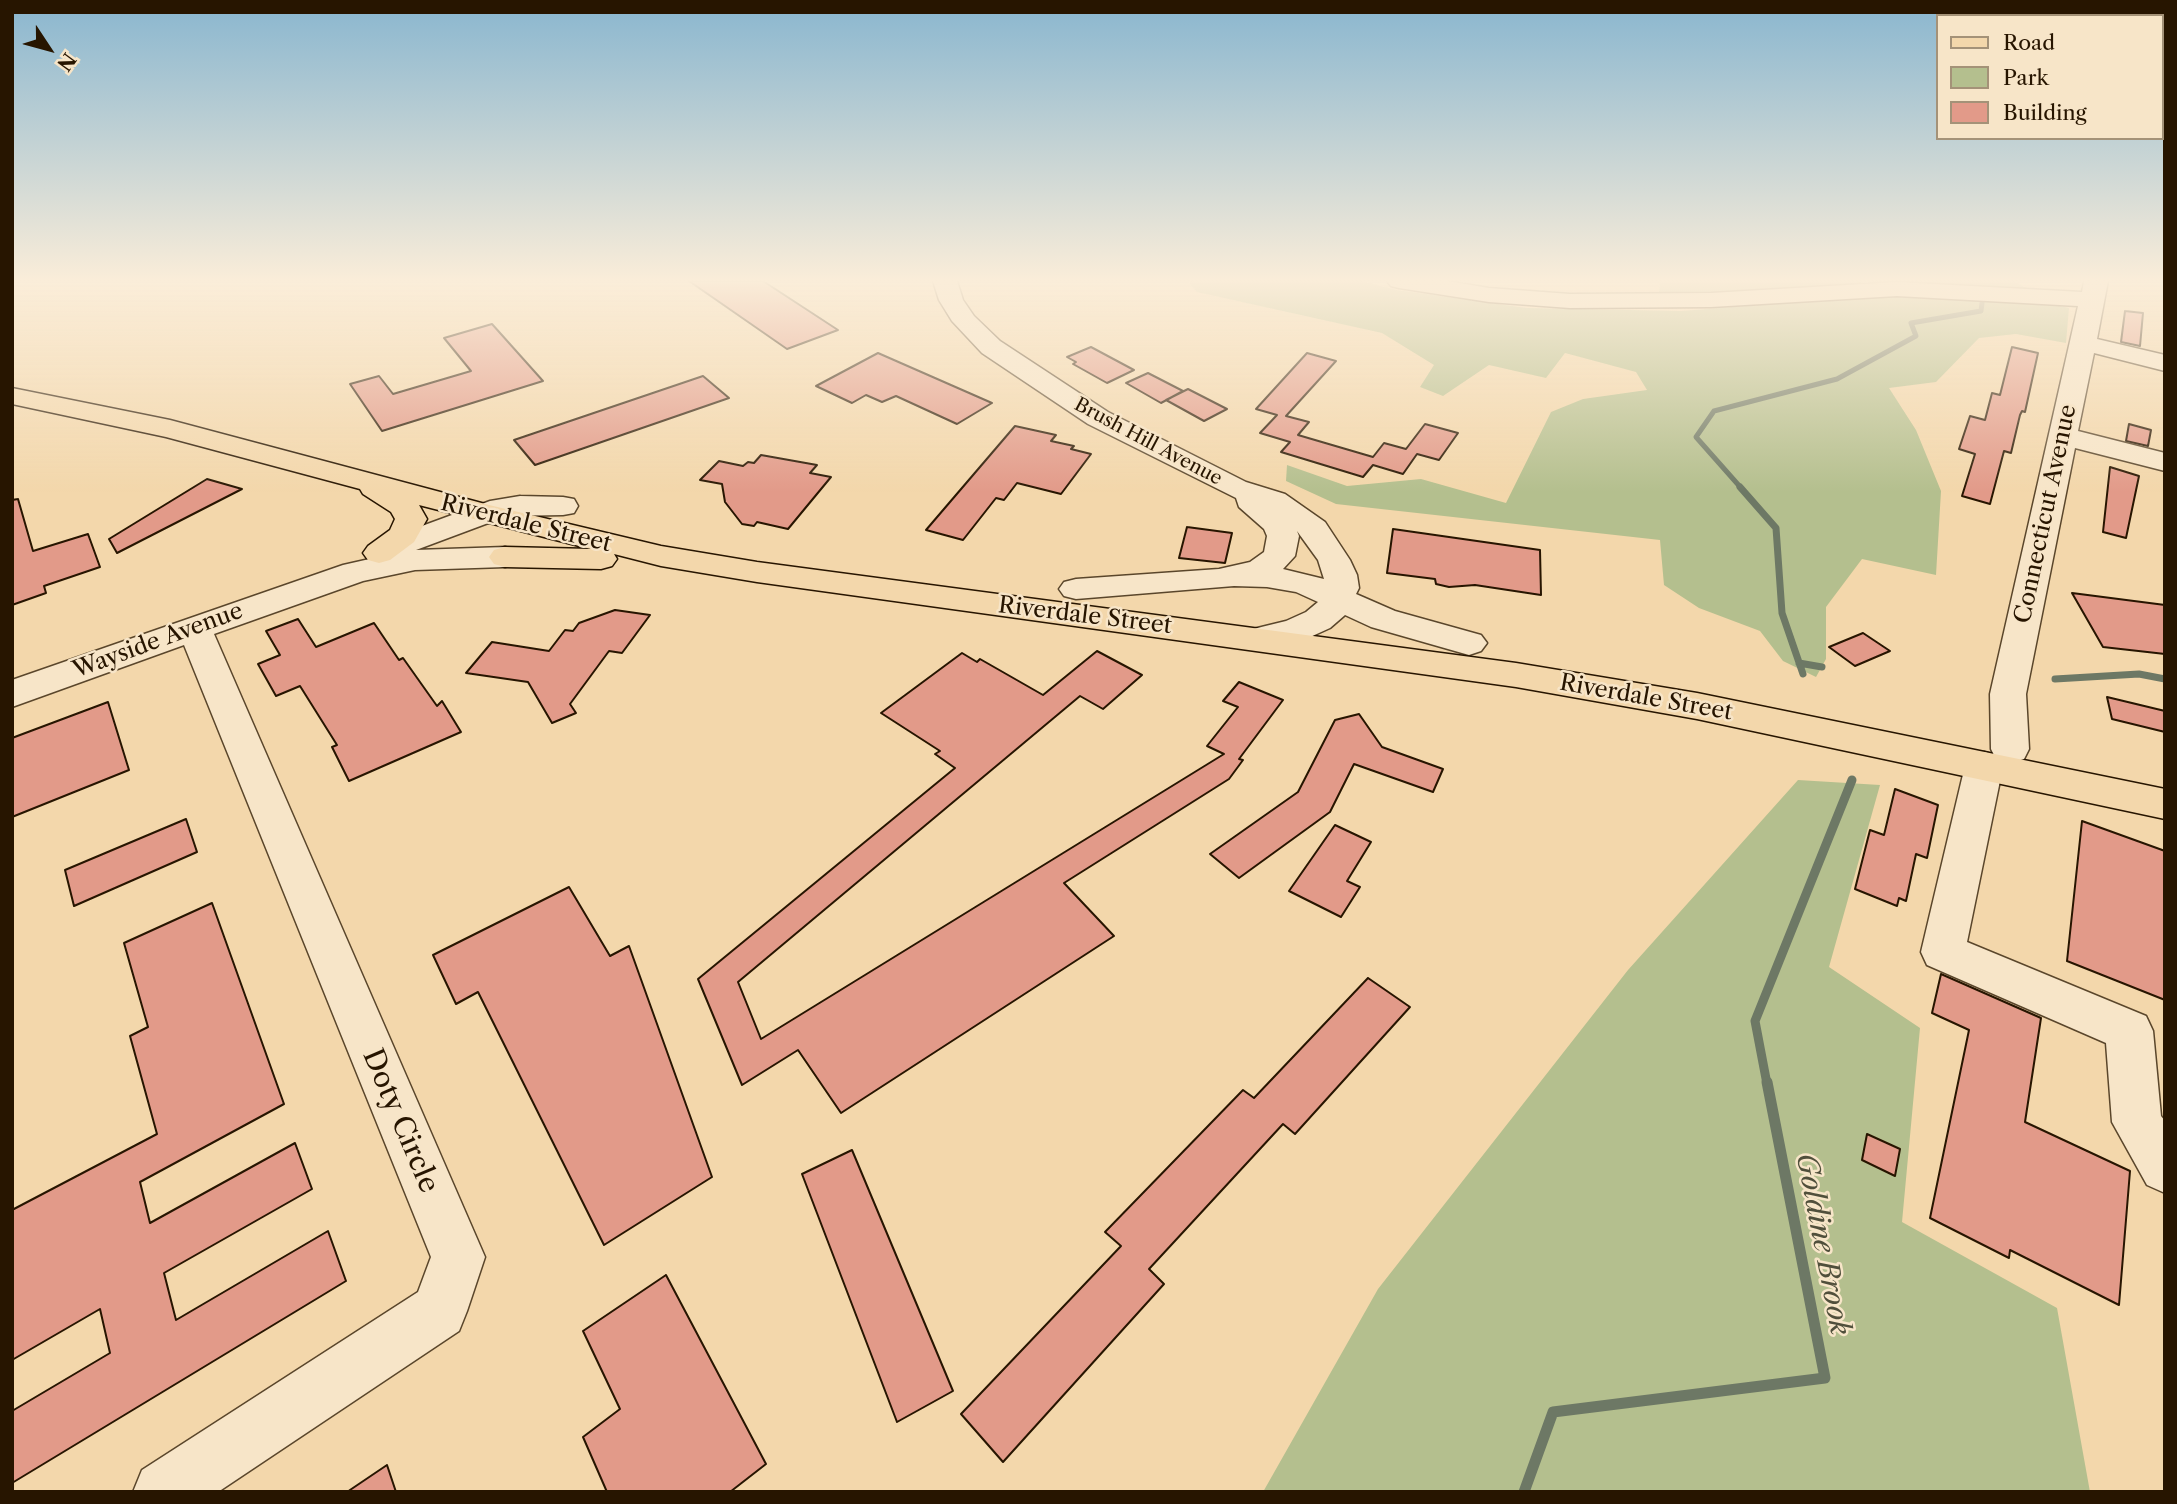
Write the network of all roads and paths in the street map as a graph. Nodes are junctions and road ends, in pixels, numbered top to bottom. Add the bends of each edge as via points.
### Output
1 (998, 351) edge
2 (2081, 351) edge
3 (2117, 351) edge
4 (2165, 363) edge
5 (12, 377) edge
6 (12, 396) edge
7 (2063, 436) junction
8 (2165, 462) edge
9 (356, 480) junction
10 (1235, 488) junction
11 (563, 506) junction
12 (482, 513) junction
13 (1321, 539) junction
14 (379, 553) junction
15 (1279, 556) junction
16 (505, 557) junction
17 (682, 560) junction
18 (1219, 579) junction
19 (303, 588) junction
20 (1076, 589) junction
21 (1328, 609) junction
22 (194, 628) junction
23 (1257, 639) junction
24 (1469, 643) joint
25 (12, 694) edge
26 (1997, 757) junction
27 (2165, 781) edge
28 (2165, 804) edge
29 (2165, 1168) edge
30 (164, 1492) edge

1 - 10 street, Brush Hill Avenue via 1098,418
2 - 7 street, Connecticut Avenue
3 - 4 street
5 - 11 main road, Riverdale Street via 155,406
6 - 9 main road, Riverdale Street via 160,427
7 - 8 street
7 - 26 street, Connecticut Avenue
9 - 12 main road, Riverdale Street
9 - 14 main road via 388,494 410,515 403,536
10 - 13 street, Brush Hill Avenue via 1282,506
10 - 15 street, Brush Hill Avenue via 1278,525 1283,541
11 - 12 street, Wayside Avenue via 511,506
11 - 20 main road, Riverdale Street via 782,551
12 - 14 street, Wayside Avenue
12 - 16 street via 466,528 465,537
12 - 17 main road, Riverdale Street
13 - 15 street
13 - 21 street, Brush Hill Avenue via 1342,588
14 - 19 street, Wayside Avenue
15 - 18 street via 1261,570
16 - 17 main road
16 - 19 street, Wayside Avenue via 400,562
17 - 23 main road, Riverdale Street
18 - 20 street
18 - 21 street via 1291,580
19 - 22 street, Wayside Avenue
20 - 21 main road, Riverdale Street
21 - 23 street via 1296,630
21 - 24 street
22 - 25 street, Wayside Avenue
22 - 30 street, Doty Circle via 458,1257 439,1311
23 - 26 main road, Riverdale Street via 1453,665
24 - 26 main road, Riverdale Street via 1710,687
26 - 27 main road, Riverdale Street
26 - 28 main road, Riverdale Street
26 - 29 street, Connecticut Avenue via 1943,952 2129,1031 2137,1122

